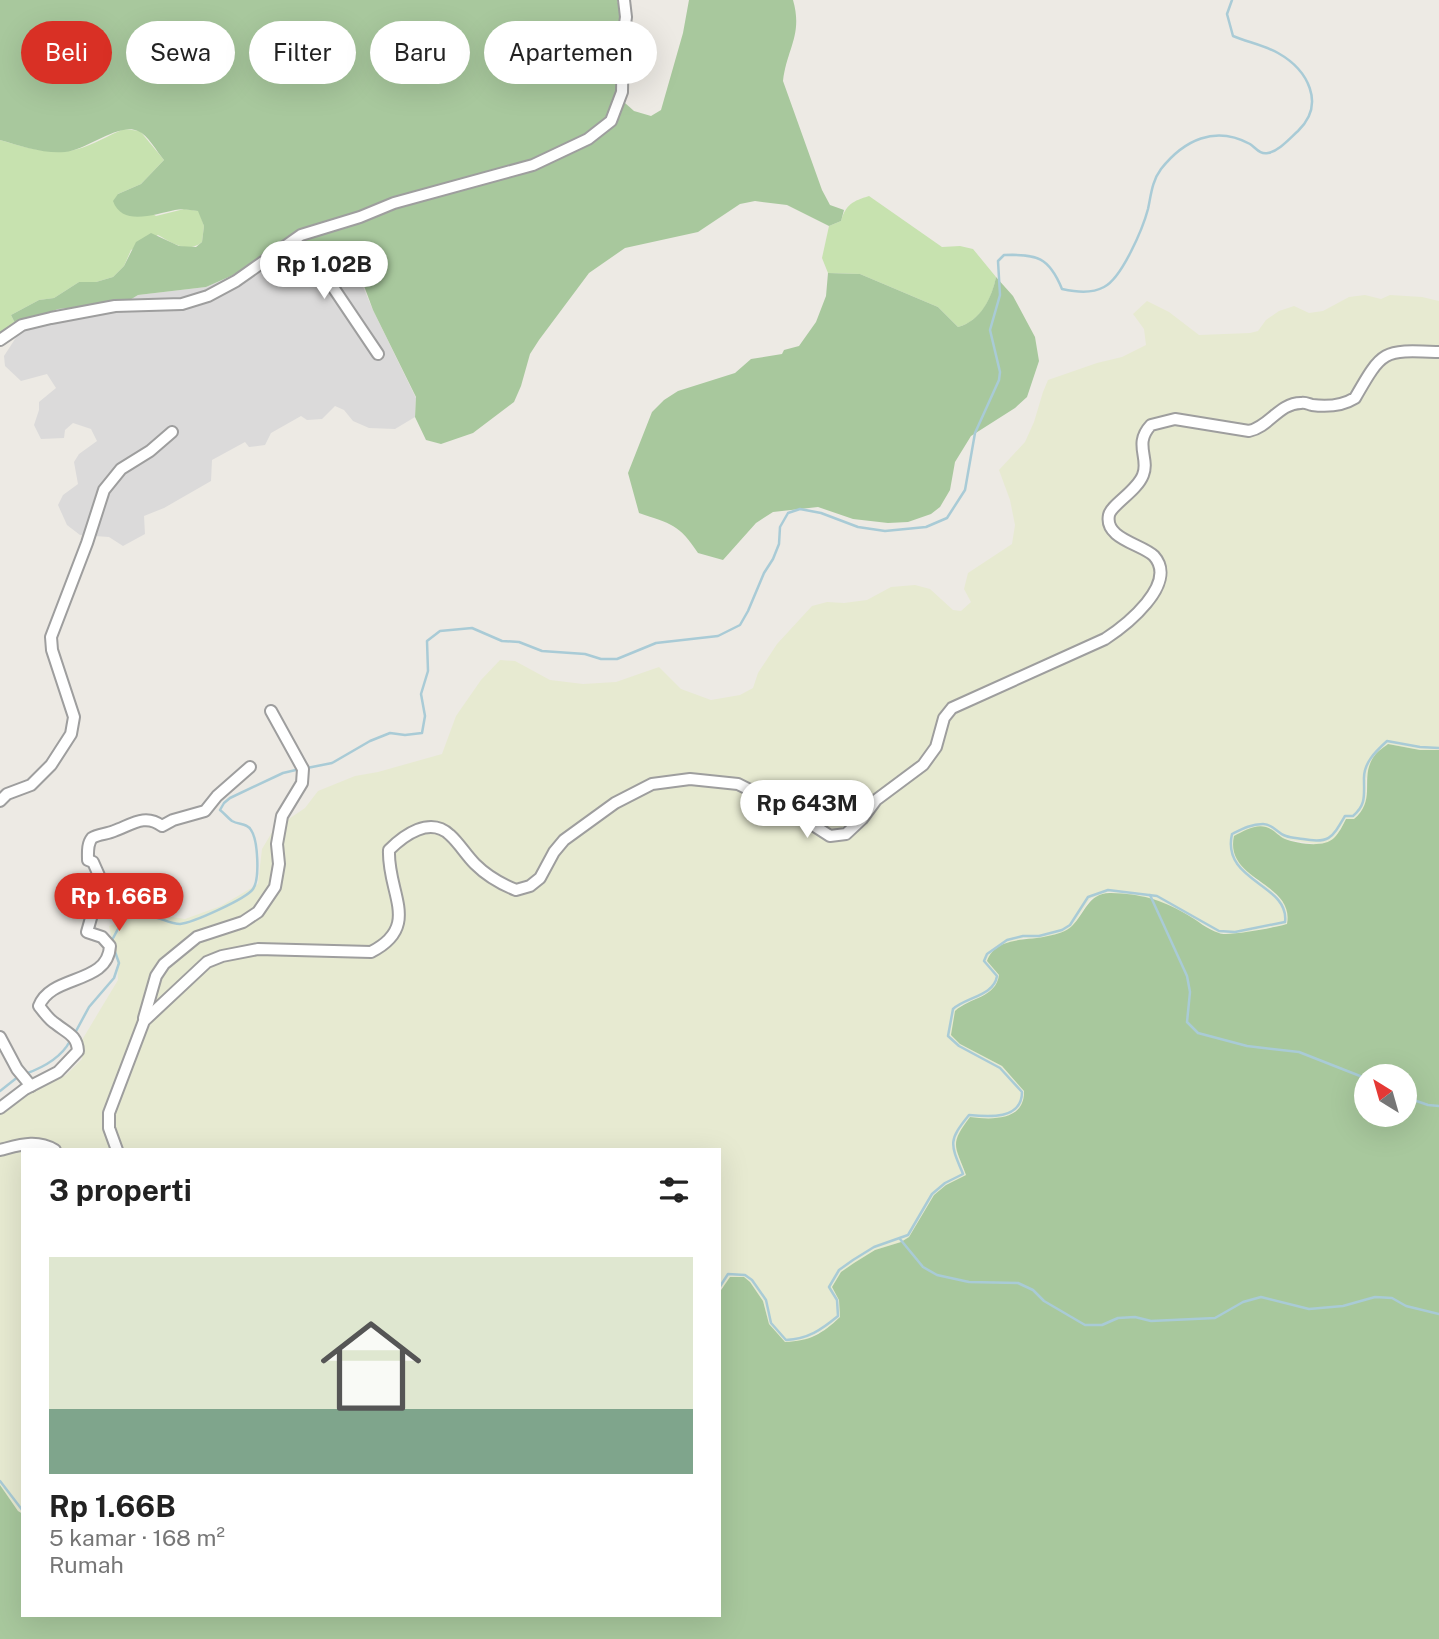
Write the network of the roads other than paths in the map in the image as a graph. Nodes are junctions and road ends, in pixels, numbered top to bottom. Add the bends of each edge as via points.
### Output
1 (624, 0) edge
2 (282, 248) junction
3 (0, 340) edge
4 (1439, 352) edge
5 (379, 354) dead end
6 (172, 432) dead end
7 (271, 711) dead end
8 (250, 767) dead end
9 (0, 802) edge
10 (144, 1021) junction
11 (0, 1037) edge
12 (31, 1086) junction
13 (0, 1108) edge
14 (50, 1148) edge
15 (116, 1148) edge
16 (0, 1150) edge

1 - 2 street via 622,92 611,121 588,139 533,164 301,235
2 - 3 street via 208,296 182,304 115,306 51,318 22,325
2 - 5 street via 289,255 312,256
4 - 10 street via 1391,352 1381,358 1355,398 1334,406 1301,402 1283,408 1259,429 1175,419 1151,425 1142,442 1145,472 1108,517 1112,529 1158,562 1160,580 1142,608 1105,639 953,708 923,765 876,800 846,834 830,836 788,808 738,784 690,779 652,784 615,803 564,840 540,878 516,890 476,865 448,832 430,827 412,831 389,850 400,916 397,932 385,945 371,952 258,949 222,956 207,962
6 - 9 street via 121,469 104,490 51,637 51,650 74,717 71,734 31,785 7,794
7 - 10 street via 303,769 302,783 282,816 275,887 258,912 243,922 197,937 164,964 156,976
8 - 12 street via 205,811 162,827 156,822 133,821 90,841 88,860 101,880 100,891 93,896 87,932 102,937 110,946 109,953 96,971 56,987 42,999 39,1006 79,1047 58,1072
10 - 15 street via 109,1113
11 - 12 street
12 - 13 street
14 - 16 street via 39,1143

